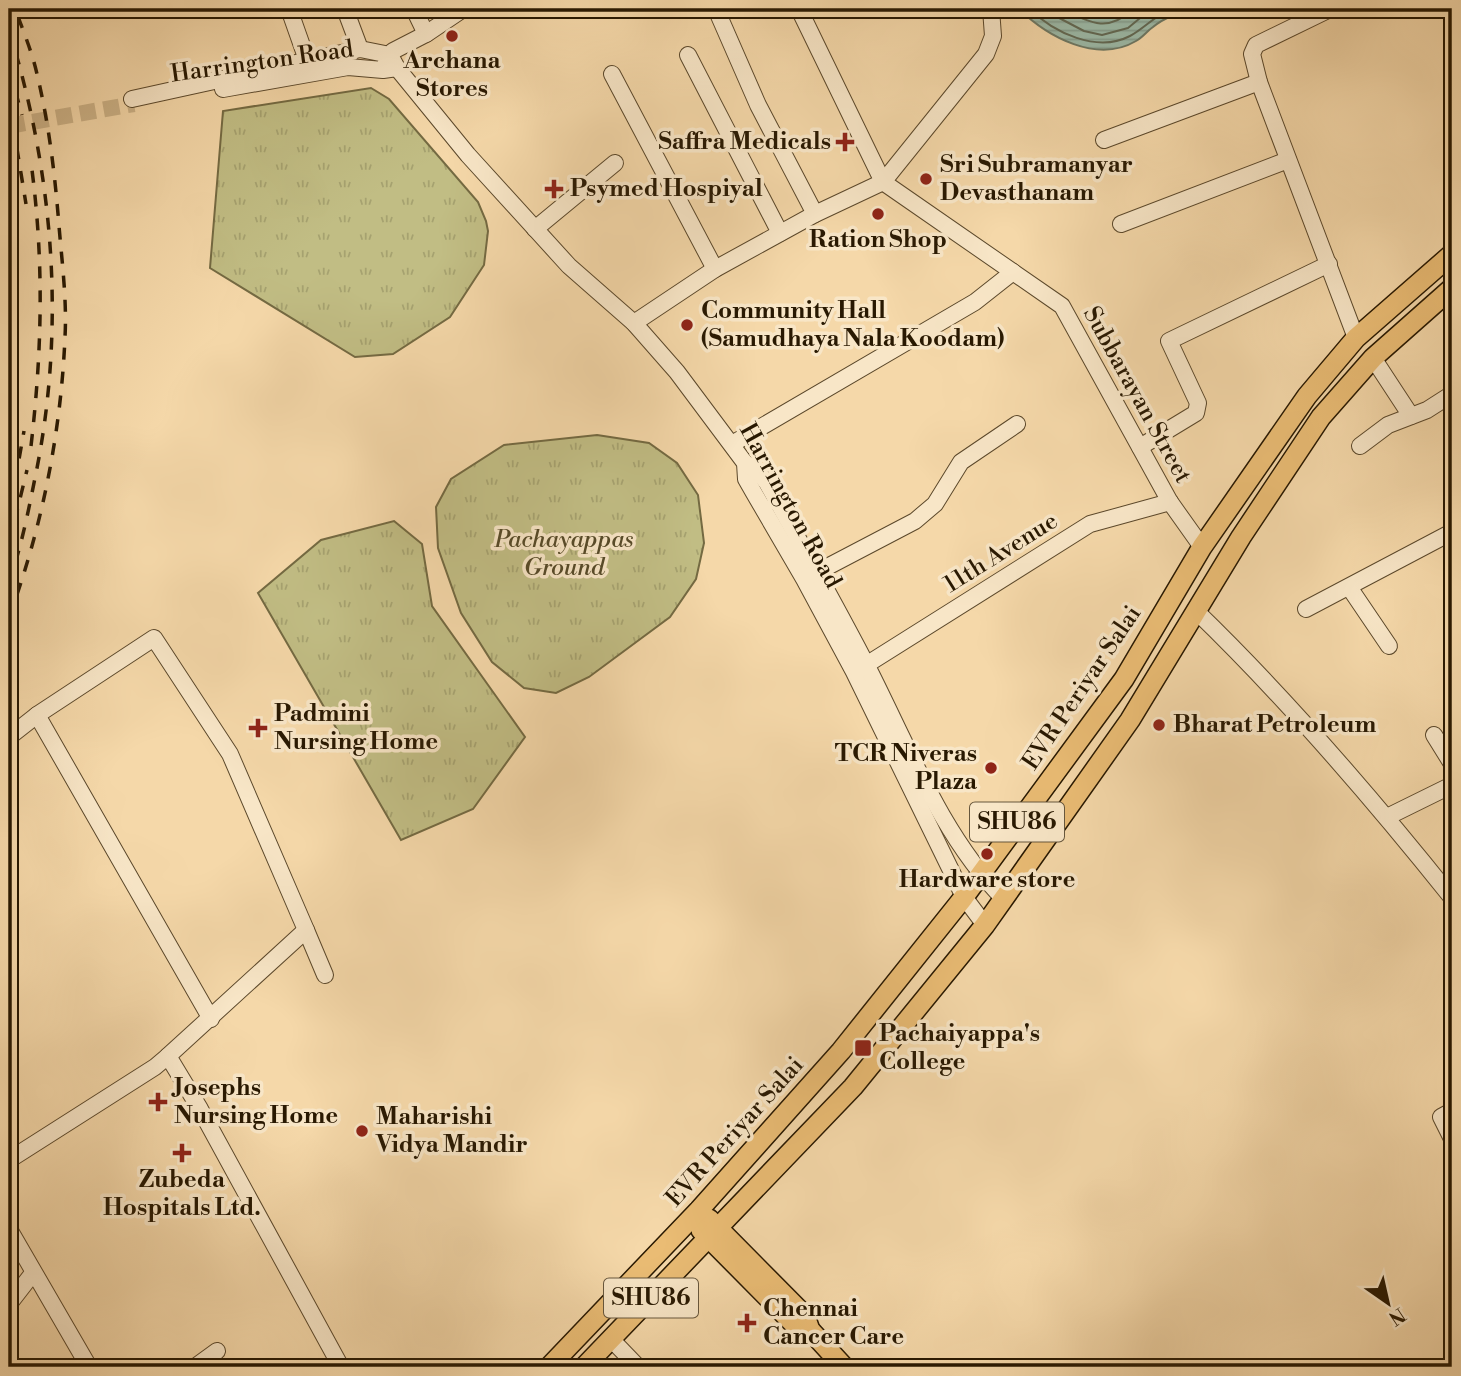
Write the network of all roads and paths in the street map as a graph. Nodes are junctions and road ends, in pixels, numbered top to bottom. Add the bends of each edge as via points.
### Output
1 (289, 9) edge
2 (301, 9) edge
3 (345, 9) edge
4 (414, 9) edge
5 (463, 9) edge
6 (716, 9) edge
7 (799, 9) edge
8 (990, 9) edge
9 (1330, 9) edge
10 (426, 34) junction
11 (360, 49) junction
12 (688, 55) dead end
13 (311, 59) junction
14 (390, 64) junction
15 (612, 74) dead end
16 (1259, 82) junction
17 (1104, 140) dead end
18 (1288, 160) junction
19 (615, 163) dead end
20 (883, 182) junction
21 (815, 214) junction
22 (1121, 224) dead end
23 (535, 229) junction
24 (780, 233) junction
25 (1452, 254) edge
26 (1329, 264) junction
27 (715, 269) junction
28 (1013, 272) junction
29 (1452, 288) edge
30 (634, 323) junction
31 (1356, 338) junction
32 (1373, 358) junction
33 (1452, 394) edge
34 (1411, 416) junction
35 (1017, 424) dead end
36 (732, 444) junction
37 (1360, 446) dead end
38 (1140, 447) junction
39 (1170, 502) junction
40 (1450, 538) edge
41 (1202, 547) junction
42 (810, 575) junction
43 (1349, 587) junction
44 (1306, 609) dead end
45 (1196, 611) junction
46 (1389, 646) dead end
47 (860, 668) junction
48 (37, 715) junction
49 (1434, 735) dead end
50 (9, 737) edge
51 (1452, 764) edge
52 (1452, 785) edge
53 (1387, 817) junction
54 (979, 874) junction
55 (964, 897) junction
56 (1452, 898) edge
57 (1004, 900) junction
58 (985, 925) junction
59 (306, 930) junction
60 (325, 975) dead end
61 (211, 1019) junction
62 (168, 1056) junction
63 (1452, 1111) edge
64 (1452, 1139) edge
65 (9, 1160) edge
66 (694, 1215) junction
67 (9, 1229) edge
68 (713, 1233) junction
69 (33, 1273) junction
70 (9, 1304) edge
71 (611, 1339) junction
72 (217, 1351) dead end
73 (89, 1367) edge
74 (195, 1367) edge
75 (341, 1367) edge
76 (549, 1367) edge
77 (584, 1367) edge
78 (638, 1367) edge
79 (844, 1367) edge

1 - 13 street
2 - 13 street via 312,39
3 - 11 street
4 - 10 street
5 - 10 street
6 - 21 street via 758,105
7 - 20 street
8 - 20 street via 993,30 983,58
9 - 16 street via 1256,45 1252,54
10 - 14 street via 393,51
11 - 13 street, Harrington Road
11 - 14 street, Harrington Road
12 - 24 street
13 - 14 street, Harrington Road via 133,101
14 - 23 street, Harrington Road
15 - 27 street
16 - 17 street
16 - 18 street
18 - 22 street
18 - 26 street
19 - 23 street
20 - 21 street
20 - 28 street, Subbarayan Street
21 - 24 street
23 - 30 street, Harrington Road
24 - 27 street
25 - 31 main road, EVR Periyar Salai / SHU86
26 - 31 street
26 - 38 street via 1169,341 1198,403 1196,414
27 - 30 street
28 - 36 street via 975,302
28 - 38 street, Subbarayan Street via 1062,306
29 - 32 main road, EVR Periyar Salai / SHU86
30 - 36 street, Harrington Road
31 - 41 main road, EVR Periyar Salai / SHU86 via 1307,396
32 - 34 street
32 - 45 main road, EVR Periyar Salai / SHU86 via 1321,416
33 - 34 street
34 - 37 street via 1388,425
35 - 42 street via 961,462 935,504 915,521
36 - 42 street, Harrington Road via 745,463 746,479
38 - 39 street, Subbarayan Street
39 - 41 street, Subbarayan Street
39 - 47 street, 11th Avenue via 1090,524
40 - 43 street
41 - 54 main road, EVR Periyar Salai / SHU86 via 1124,679
42 - 47 street, Harrington Road
43 - 44 street
43 - 46 street
45 - 53 street via 1251,663
45 - 57 main road, EVR Periyar Salai / SHU86 via 1130,720
47 - 54 street
47 - 55 street
48 - 50 street
48 - 59 street via 154,638 230,754
48 - 61 street
49 - 51 street
52 - 53 street
53 - 56 street
54 - 55 main road, EVR Periyar Salai / SHU86
54 - 57 street
55 - 58 street
55 - 66 main road, EVR Periyar Salai / SHU86 via 841,1051
57 - 58 main road, EVR Periyar Salai / SHU86
58 - 68 main road, EVR Periyar Salai / SHU86 via 853,1087
59 - 60 street
59 - 61 street
61 - 62 street
62 - 65 street
62 - 75 street
63 - 64 street via 1441,1117
66 - 68 main road
66 - 76 main road, EVR Periyar Salai / SHU86
67 - 69 street
68 - 71 main road, EVR Periyar Salai / SHU86
68 - 79 main road via 795,1325 810,1330
69 - 70 street
69 - 73 street
71 - 77 main road, EVR Periyar Salai / SHU86
71 - 78 street
72 - 74 street

